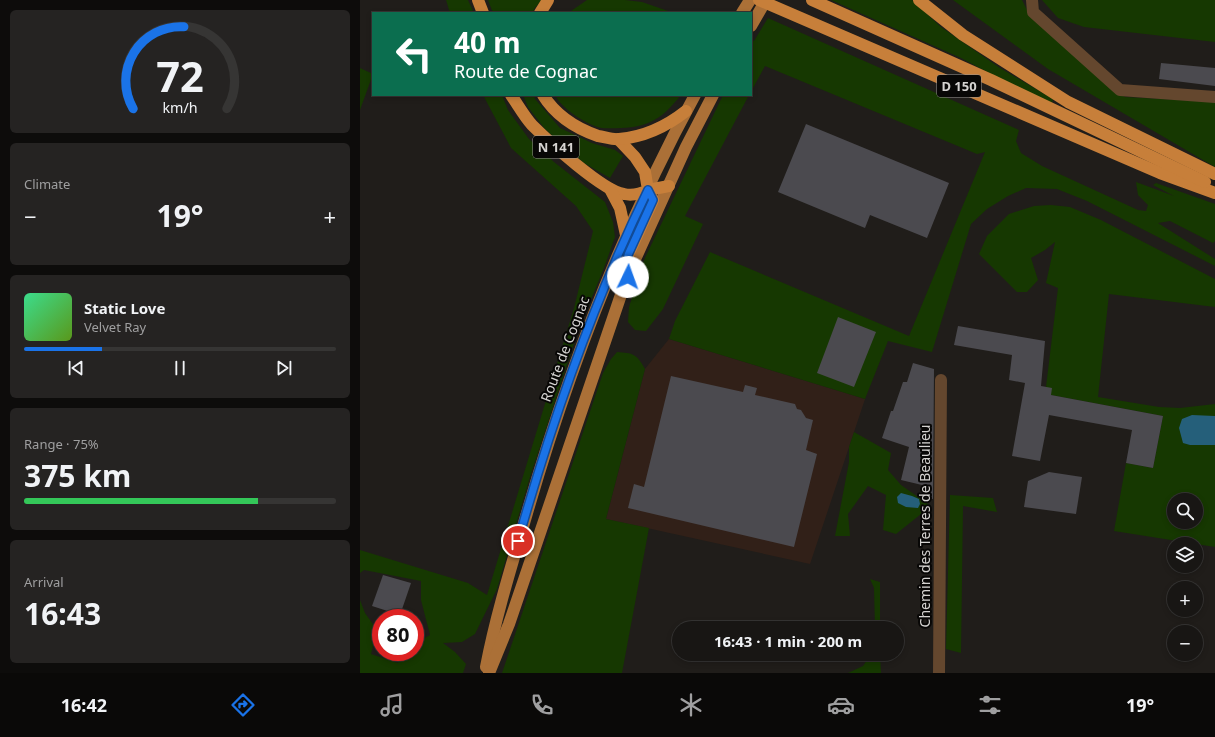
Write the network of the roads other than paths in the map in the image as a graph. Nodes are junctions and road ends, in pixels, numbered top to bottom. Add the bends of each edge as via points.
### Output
1 (478, 0) edge
2 (548, 0) edge
3 (750, 0) edge
4 (759, 0) edge
5 (766, 0) edge
6 (812, 0) edge
7 (919, 0) edge
8 (1032, 0) edge
9 (483, 12) edge
10 (541, 12) edge
11 (743, 12) edge
12 (752, 24) edge
13 (512, 96) edge
14 (544, 96) edge
15 (694, 96) edge
16 (712, 96) edge
17 (1215, 97) edge
18 (686, 111) junction
19 (618, 139) junction
20 (1215, 174) edge
21 (669, 186) junction
22 (1215, 187) edge
23 (610, 189) junction
24 (648, 190) junction
25 (1215, 193) edge
26 (626, 235) junction
27 (628, 277) junction
28 (941, 380) dead end
29 (485, 673) edge
30 (489, 673) edge
31 (939, 673) edge

1 - 9 highway
2 - 10 highway
3 - 11 main road
4 - 25 highway, D 150 via 1160,172
5 - 12 main road
6 - 22 highway, D 150 via 991,80
7 - 20 highway via 963,34 1068,102
8 - 17 street via 1033,12 1120,90
13 - 23 highway, N 141 via 531,124 570,160
14 - 19 highway via 570,124 587,132
15 - 18 main road, Route de Cognac
16 - 21 main road
18 - 19 highway via 658,128
18 - 24 main road, Route de Cognac
19 - 24 highway via 635,157 644,172
21 - 24 highway
21 - 27 main road
23 - 24 highway via 630,195
23 - 26 highway, N 141 via 620,208
24 - 26 main road, Route de Cognac
24 - 27 highway via 653,200 628,255
26 - 29 main road, Route de Cognac via 575,362 538,472 492,632
27 - 30 main road
28 - 31 street, Chemin des Terres de Beaulieu

